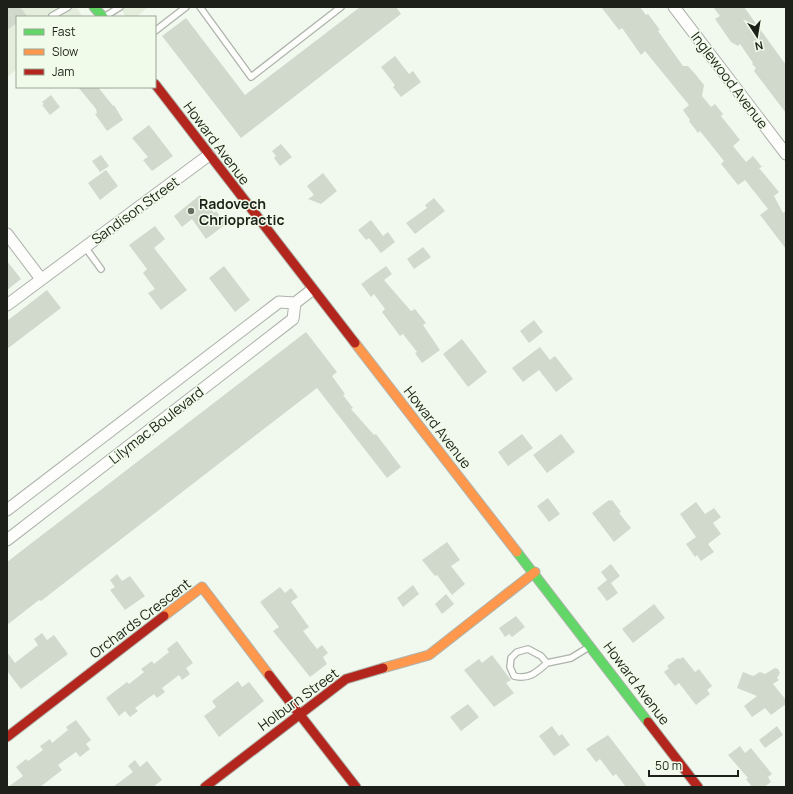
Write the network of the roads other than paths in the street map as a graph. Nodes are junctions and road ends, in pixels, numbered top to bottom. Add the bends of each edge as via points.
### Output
1 (68, 7) edge
2 (96, 7) edge
3 (120, 7) edge
4 (186, 7) edge
5 (200, 7) edge
6 (341, 7) edge
7 (674, 7) edge
8 (52, 16) dead end
9 (102, 16) edge
10 (105, 16) edge
11 (156, 30) edge
12 (156, 85) edge
13 (786, 154) edge
14 (209, 155) junction
15 (7, 234) edge
16 (85, 247) junction
17 (101, 269) dead end
18 (41, 279) junction
19 (312, 290) junction
20 (295, 303) junction
21 (7, 305) edge
22 (7, 510) edge
23 (7, 540) edge
24 (535, 572) junction
25 (590, 645) junction
26 (548, 663) junction
27 (300, 713) junction
28 (7, 737) edge
29 (205, 787) edge
30 (356, 787) edge
31 (698, 787) edge

1 - 8 lane
2 - 9 street
3 - 10 lane
4 - 11 lane
5 - 6 lane via 251,77
7 - 13 street, Inglewood Avenue
12 - 14 street, Howard Avenue
14 - 16 street, Sandison Street
14 - 19 street, Howard Avenue
15 - 18 street
16 - 17 lane
16 - 18 street, Sandison Street
18 - 21 street, Sandison Street
19 - 20 street
19 - 24 street, Howard Avenue
20 - 22 street, Lilymac Boulevard via 278,302
20 - 23 street, Lilymac Boulevard via 293,319
24 - 25 street, Howard Avenue
24 - 27 street, Holburn Street via 429,655 346,679
25 - 26 lane via 571,658
25 - 31 street, Howard Avenue
26 - 26 lane via 528,649 517,652 510,658 514,676 527,677
27 - 28 street, Orchards Crescent via 202,587
27 - 29 street, Holburn Street
27 - 30 street

